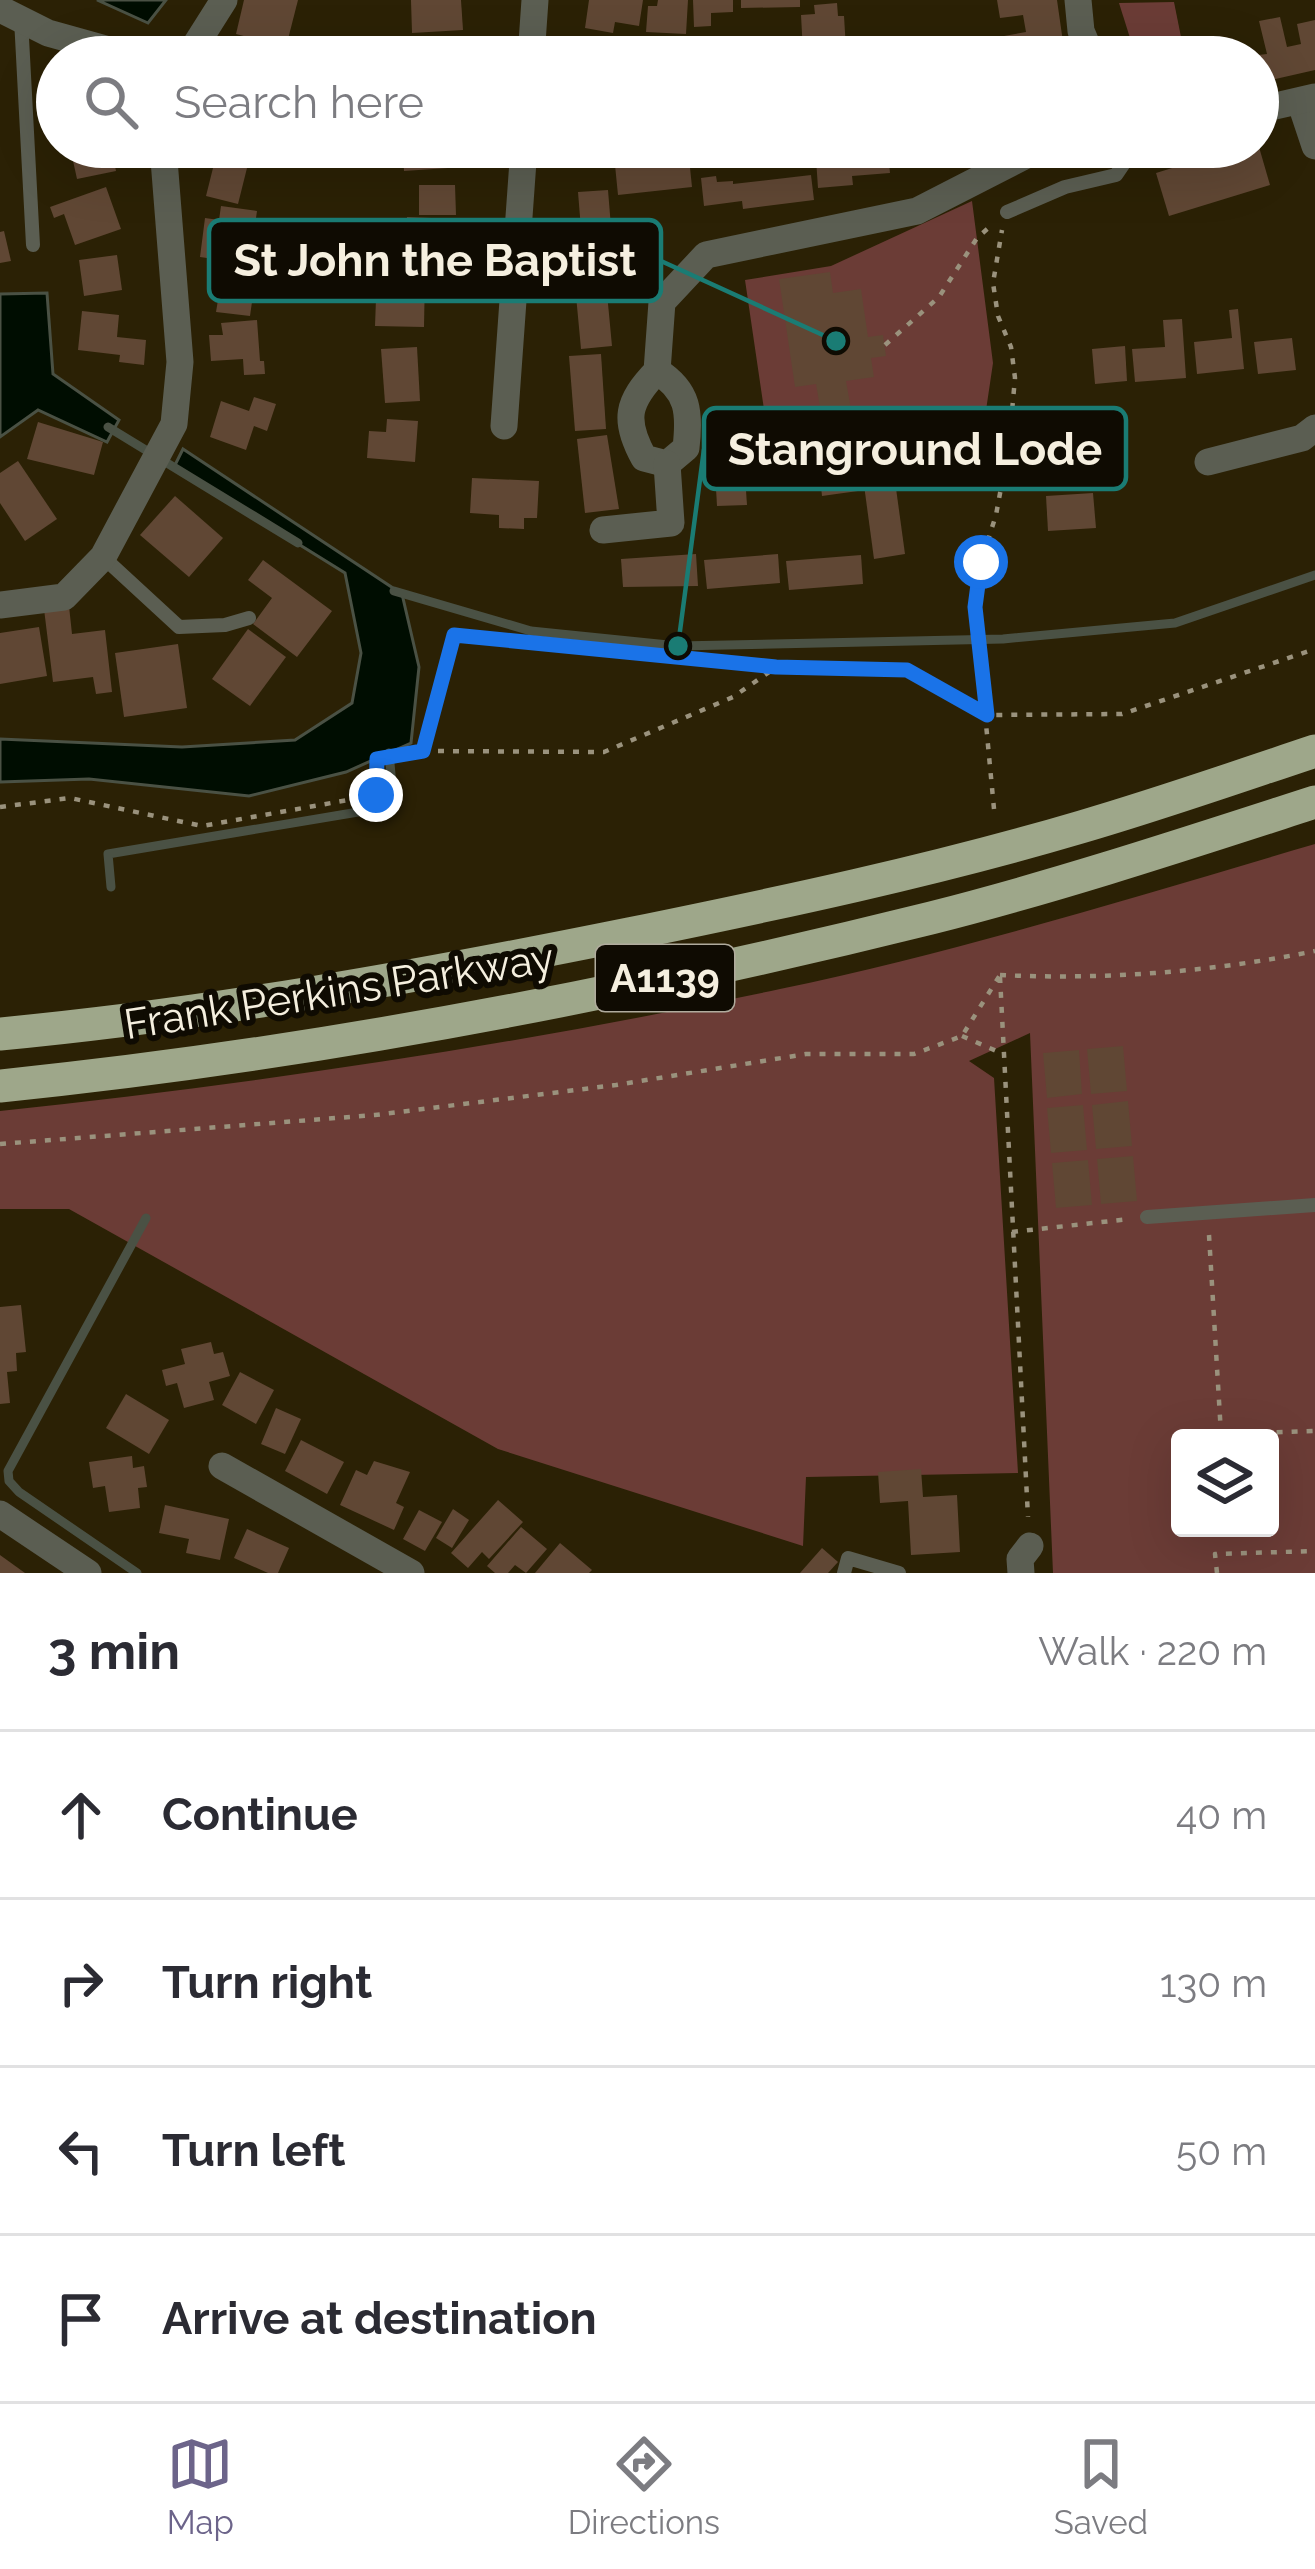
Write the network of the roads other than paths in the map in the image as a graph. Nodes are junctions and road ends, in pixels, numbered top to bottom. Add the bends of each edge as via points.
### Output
1 (224, 0) edge
2 (535, 0) edge
3 (1078, 0) edge
4 (10, 14) edge
5 (59, 36) edge
6 (201, 36) edge
7 (532, 36) edge
8 (1083, 36) edge
9 (1308, 99) edge
10 (1315, 146) edge
11 (166, 168) edge
12 (522, 168) edge
13 (1001, 168) edge
14 (1121, 168) edge
15 (1006, 212) road end
16 (33, 245) dead end
17 (657, 371) junction
18 (504, 426) dead end
19 (1315, 428) edge
20 (1208, 462) dead end
21 (668, 464) junction
22 (603, 530) dead end
23 (103, 557) junction
24 (0, 604) edge
25 (249, 618) dead end
26 (1315, 752) edge
27 (1315, 802) edge
28 (0, 1034) edge
29 (0, 1086) edge
30 (1315, 1204) edge
31 (1147, 1217) road end
32 (222, 1466) dead end
33 (0, 1514) edge
34 (88, 1573) edge
35 (411, 1573) edge
36 (844, 1573) edge
37 (899, 1573) edge

1 - 6 street
2 - 7 street
3 - 8 street
4 - 5 street
4 - 16 lane
9 - 10 street
11 - 23 street via 180,362 174,424
12 - 18 street
13 - 17 street via 916,211 706,256 662,302
14 - 15 lane
17 - 21 street via 674,382 690,415 686,448
17 - 21 street via 635,394 630,432 644,458
19 - 20 street
21 - 22 street via 671,523
23 - 24 street via 64,597
23 - 25 lane via 179,627
26 - 28 highway, Frank Perkins Parkway / A1139 via 1082,827 769,905 461,968
27 - 29 highway, Frank Perkins Parkway / A1139 via 933,917 472,1020 232,1060
30 - 31 lane
32 - 35 street
33 - 34 street
36 - 37 lane via 848,1558

